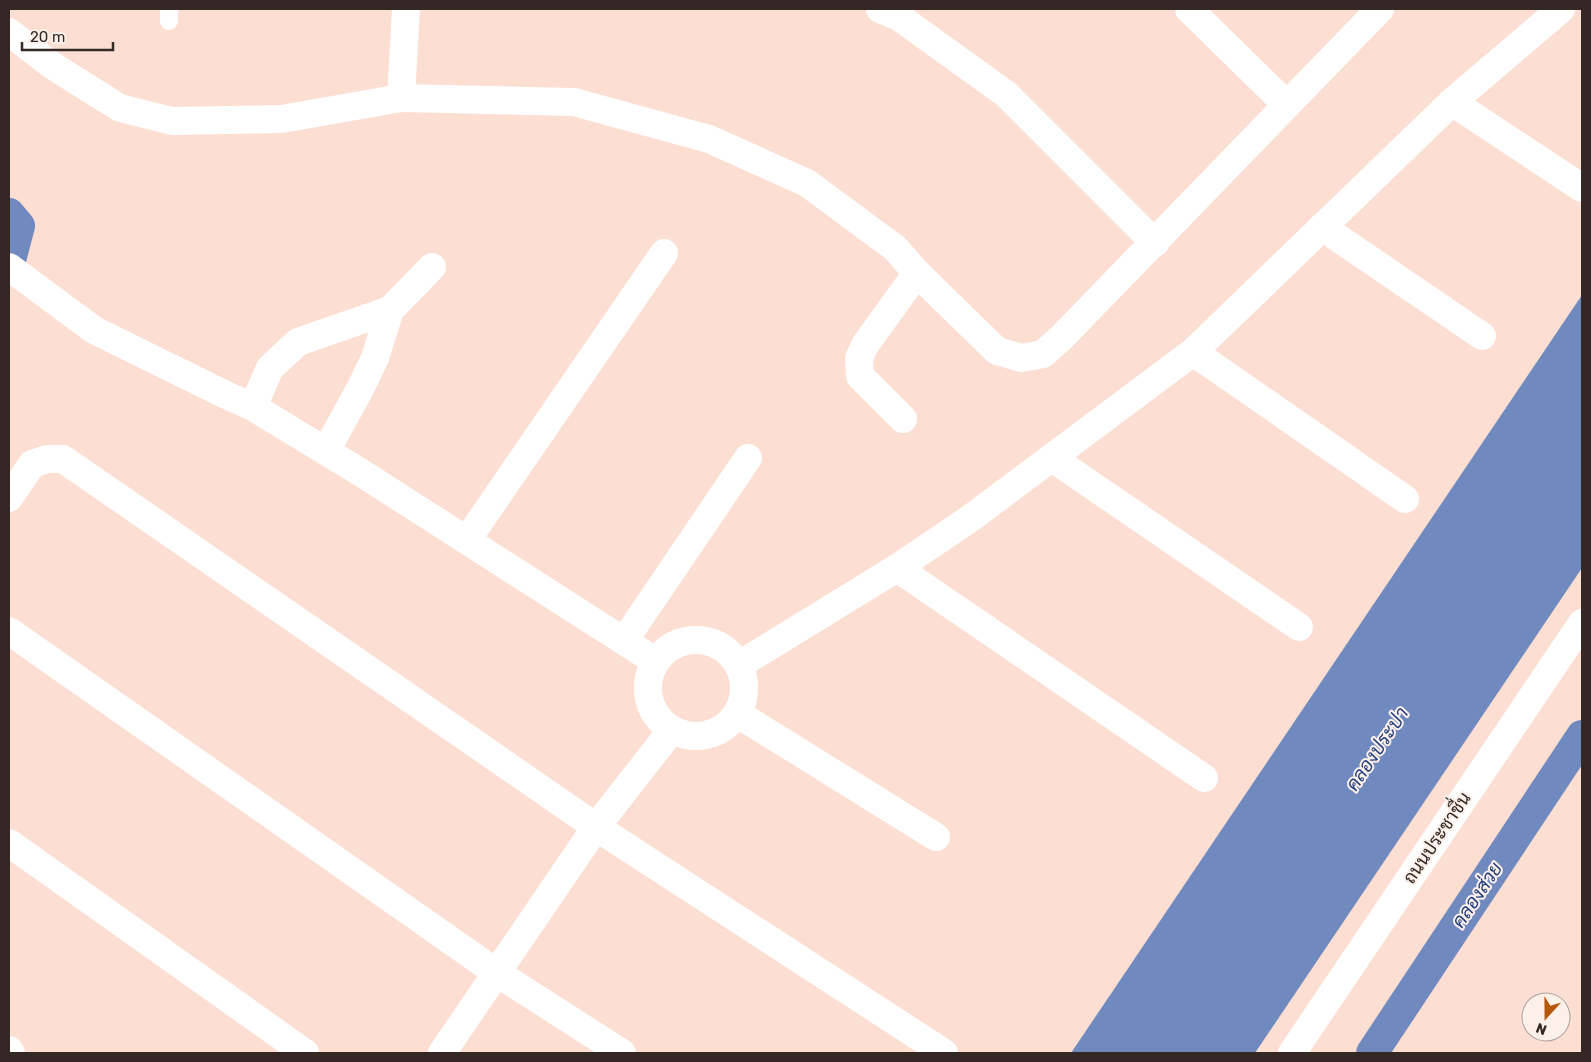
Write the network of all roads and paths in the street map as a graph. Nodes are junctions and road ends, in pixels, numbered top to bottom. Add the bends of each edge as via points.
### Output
1 (406, 9) edge
2 (880, 9) edge
3 (1189, 9) edge
4 (1380, 9) edge
5 (1561, 9) edge
6 (9, 32) edge
7 (402, 98) junction
8 (1452, 102) junction
9 (1287, 105) junction
10 (1582, 188) edge
11 (1322, 227) junction
12 (1155, 243) junction
13 (664, 253) dead end
14 (9, 267) edge
15 (432, 267) dead end
16 (917, 272) junction
17 (390, 310) junction
18 (1482, 336) dead end
19 (1194, 352) junction
20 (253, 407) junction
21 (903, 420) dead end
22 (326, 451) junction
23 (748, 458) dead end
24 (1052, 458) junction
25 (9, 498) edge
26 (1405, 499) dead end
27 (467, 540) junction
28 (897, 568) junction
29 (1582, 623) edge
30 (1299, 627) dead end
31 (9, 631) edge
32 (624, 642) junction
33 (655, 661) junction
34 (739, 665) junction
35 (738, 714) junction
36 (672, 731) junction
37 (1204, 778) dead end
38 (596, 827) junction
39 (936, 837) dead end
40 (9, 844) edge
41 (497, 973) junction
42 (9, 1050) edge
43 (11, 1053) edge
44 (306, 1053) edge
45 (442, 1053) edge
46 (622, 1053) edge
47 (944, 1053) edge
48 (1292, 1053) edge

1 - 7 street
2 - 12 street via 899,17 1006,94
3 - 9 street
4 - 9 street
5 - 8 street
6 - 7 street via 53,66 120,108 172,121 282,118
7 - 16 street via 574,102 709,139 808,183 895,248
8 - 10 street
8 - 11 street
9 - 12 street
11 - 18 street
11 - 19 street
12 - 16 street via 1043,354 1022,358 997,351
13 - 27 street
14 - 20 street via 94,330
15 - 17 street
16 - 21 street via 858,358 860,376
17 - 20 street via 298,342 270,368
17 - 22 street via 375,358
19 - 24 street
19 - 26 street
20 - 22 street
22 - 27 street
23 - 32 street
24 - 28 street
24 - 30 street
25 - 38 street via 32,464 63,458
27 - 32 street
28 - 34 street
28 - 37 street
29 - 48 street, ถนนประชาชื่น
31 - 41 street
32 - 33 street
33 - 34 street via 666,649 681,641 698,640 714,643
33 - 36 street via 646,686 653,712
34 - 35 street via 745,690
35 - 36 street via 725,727 708,736 689,737
35 - 39 street
36 - 38 street
38 - 41 street
38 - 47 street
40 - 44 street
41 - 45 street
41 - 46 street
42 - 43 street

